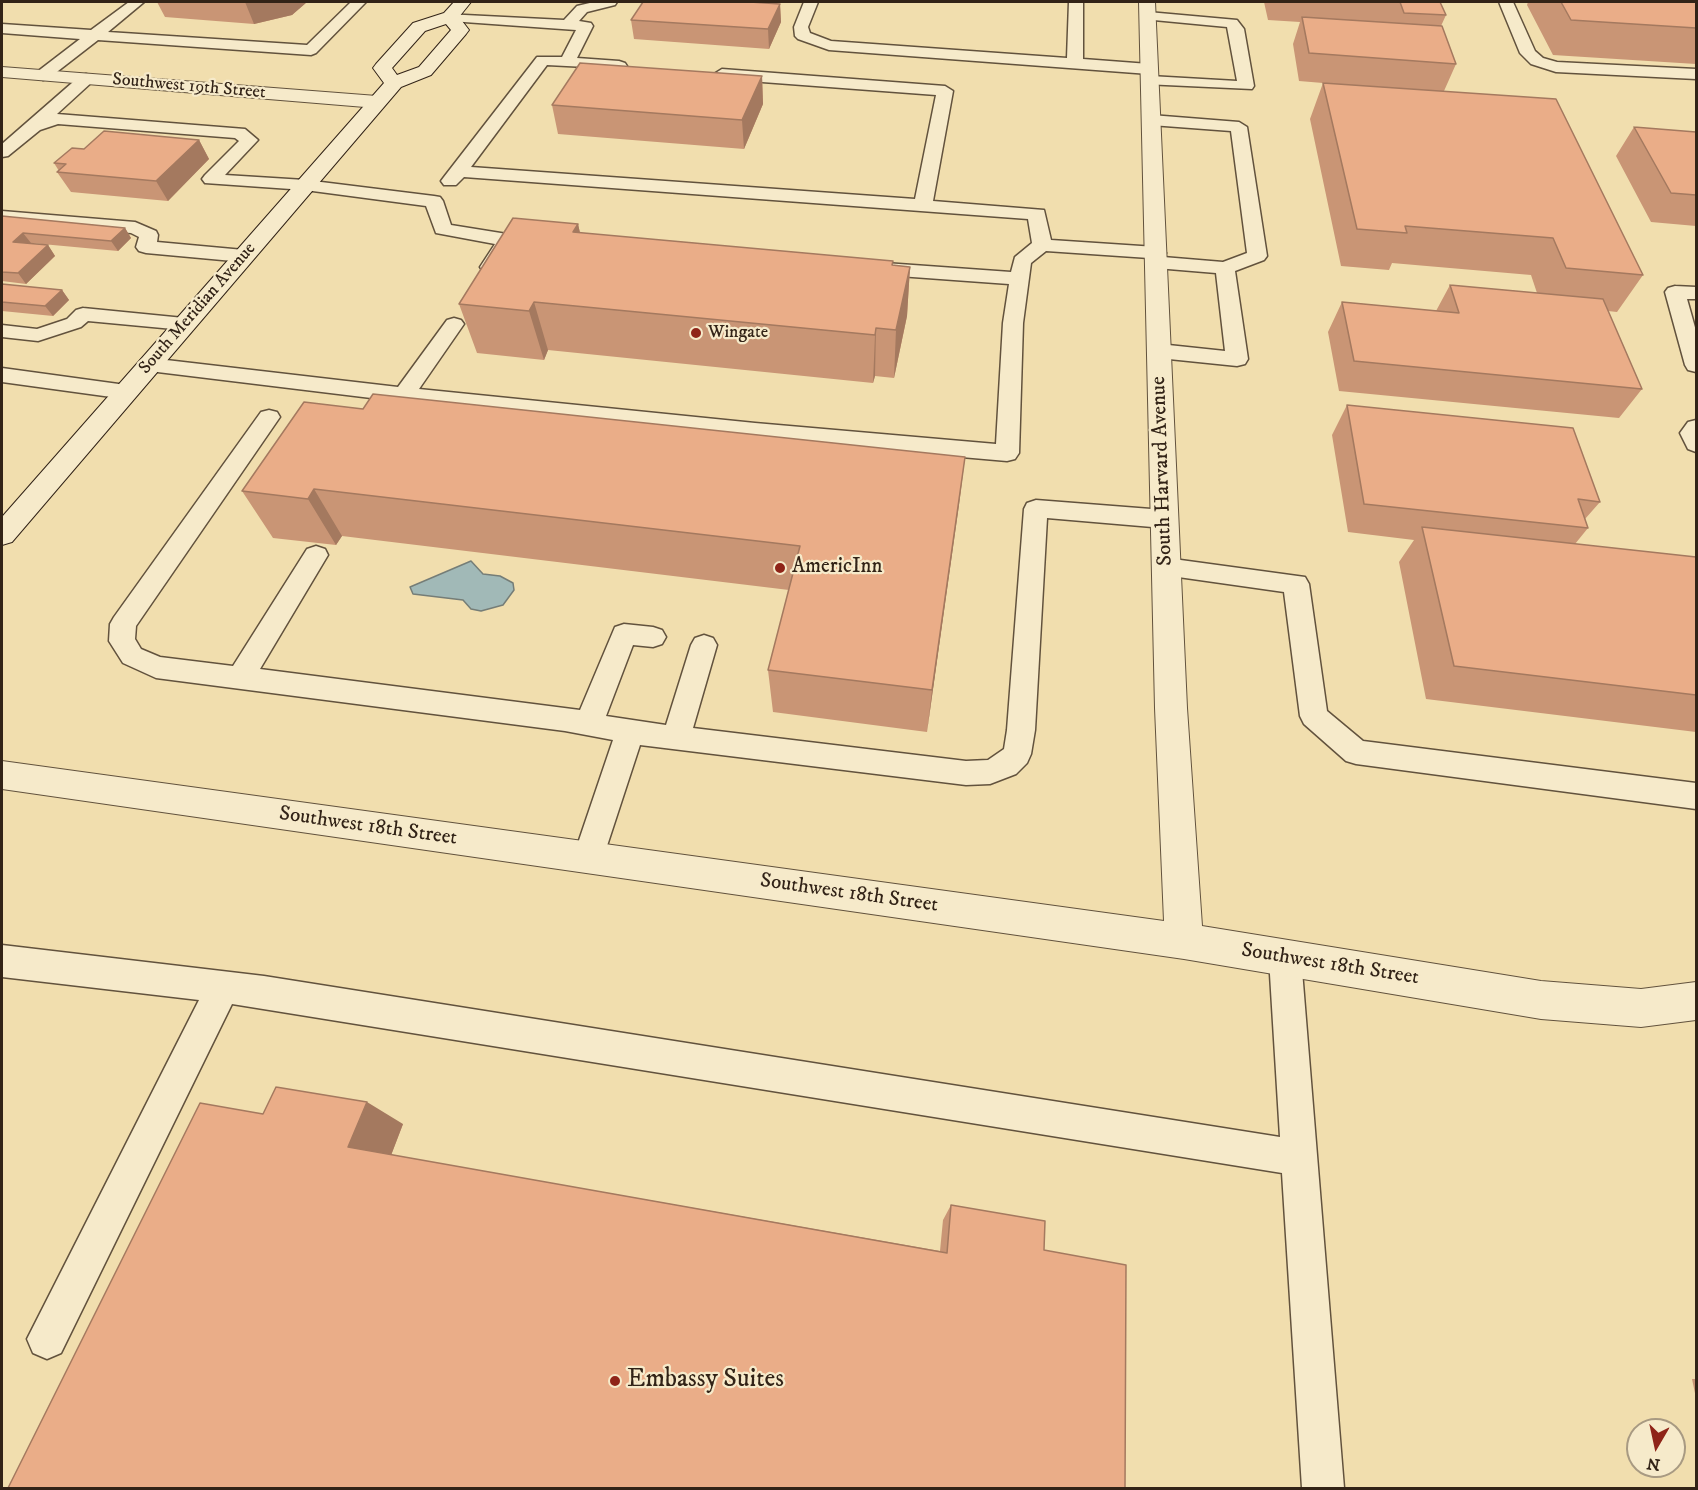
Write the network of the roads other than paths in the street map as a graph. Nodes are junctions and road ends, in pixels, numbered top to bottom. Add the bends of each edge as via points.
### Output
1 (137, 2) edge
2 (359, 2) edge
3 (463, 2) edge
4 (610, 2) edge
5 (1076, 2) edge
6 (1506, 2) edge
7 (589, 4) edge
8 (804, 9) edge
9 (1148, 9) edge
10 (450, 17) junction
11 (568, 26) junction
12 (2, 29) edge
13 (93, 36) junction
14 (567, 62) junction
15 (1075, 64) junction
16 (638, 67) edge
17 (2, 72) edge
18 (708, 73) edge
19 (1696, 74) edge
20 (43, 75) junction
21 (1150, 75) junction
22 (86, 79) junction
23 (393, 83) junction
24 (377, 102) junction
25 (1151, 120) junction
26 (34, 126) junction
27 (2, 152) edge
28 (459, 171) junction
29 (305, 185) junction
30 (434, 201) junction
31 (923, 205) junction
32 (2, 217) edge
33 (507, 240) junction
34 (531, 242) edge
35 (1042, 245) junction
36 (244, 256) junction
37 (1156, 258) junction
38 (853, 266) edge
39 (1225, 268) junction
40 (1020, 279) junction
41 (478, 285) edge
42 (1696, 293) edge
43 (184, 324) junction
44 (454, 324) dead end
45 (2, 331) edge
46 (1159, 351) junction
47 (1696, 364) edge
48 (149, 365) junction
49 (2, 375) edge
50 (126, 392) junction
51 (404, 395) junction
52 (269, 417) dead end
53 (1696, 427) edge
54 (1696, 444) edge
55 (1164, 519) junction
56 (2, 536) edge
57 (316, 555) dead end
58 (1166, 567) junction
59 (653, 637) dead end
60 (704, 645) dead end
61 (240, 677) junction
62 (589, 724) junction
63 (630, 732) junction
64 (676, 738) junction
65 (2, 775) edge
66 (1696, 796) edge
67 (588, 858) junction
68 (1184, 941) junction
69 (1285, 958) junction
70 (2, 961) edge
71 (222, 987) junction
72 (1696, 1000) edge
73 (1300, 1158) junction
74 (47, 1339) dead end
75 (1323, 1488) edge

1 - 13 lane
2 - 13 lane via 311,50
3 - 10 street
4 - 7 lane
5 - 15 lane
6 - 19 lane via 1528,53 1537,61 1556,67
7 - 11 lane
8 - 15 lane via 803,36 829,45
9 - 21 street, South Harvard Avenue
9 - 21 lane via 1232,17 1246,86
10 - 11 lane
10 - 23 street via 460,30 425,72
10 - 23 street via 419,27 382,68
11 - 14 lane via 586,27
12 - 13 lane
13 - 20 lane
14 - 16 lane
14 - 28 lane via 543,60
15 - 21 lane
17 - 20 street, Southwest 19th Street
18 - 31 lane via 945,91
20 - 22 street, Southwest 19th Street
21 - 25 street, South Harvard Avenue
22 - 24 street, Southwest 19th Street
22 - 26 lane
23 - 24 street, South Meridian Avenue
24 - 29 street, South Meridian Avenue
25 - 37 street, South Harvard Avenue
25 - 39 lane via 1239,127 1257,256
26 - 27 lane
26 - 29 lane via 57,119 239,133 249,140 211,179
28 - 30 lane
28 - 31 lane
29 - 30 lane
29 - 36 street, South Meridian Avenue
30 - 33 lane via 443,229
31 - 35 lane via 1037,214
32 - 36 lane via 135,228 149,235 146,247
33 - 34 lane
33 - 41 lane
35 - 37 lane
35 - 40 lane via 1022,261
36 - 43 street, South Meridian Avenue
37 - 39 lane
37 - 46 street, South Harvard Avenue
38 - 40 lane
39 - 46 lane via 1237,359
40 - 51 lane via 1013,322 1006,453
42 - 47 lane via 1675,292
43 - 45 lane via 83,314 74,323 38,335
43 - 48 street, South Meridian Avenue
44 - 51 lane
46 - 55 street, South Harvard Avenue
48 - 50 street, South Meridian Avenue
48 - 51 lane
49 - 50 lane
50 - 56 street, South Meridian Avenue
52 - 61 lane via 123,624 122,641 132,656 140,660 156,667
53 - 54 lane via 1691,433
55 - 58 street, South Harvard Avenue
55 - 64 lane via 1036,509 1022,730 1017,754 1006,765 990,772 966,773
57 - 61 lane
58 - 66 lane via 1296,584 1314,716 1356,752
58 - 68 street, South Harvard Avenue
59 - 62 lane via 624,634
60 - 64 lane
61 - 62 lane
62 - 63 lane
63 - 64 lane
63 - 67 lane
65 - 67 street, Southwest 18th Street
67 - 68 street, Southwest 18th Street
68 - 69 street, Southwest 18th Street
69 - 72 street, Southwest 18th Street via 1540,1000 1641,1008
69 - 73 lane
70 - 71 lane
71 - 73 lane
71 - 74 lane
73 - 75 lane

